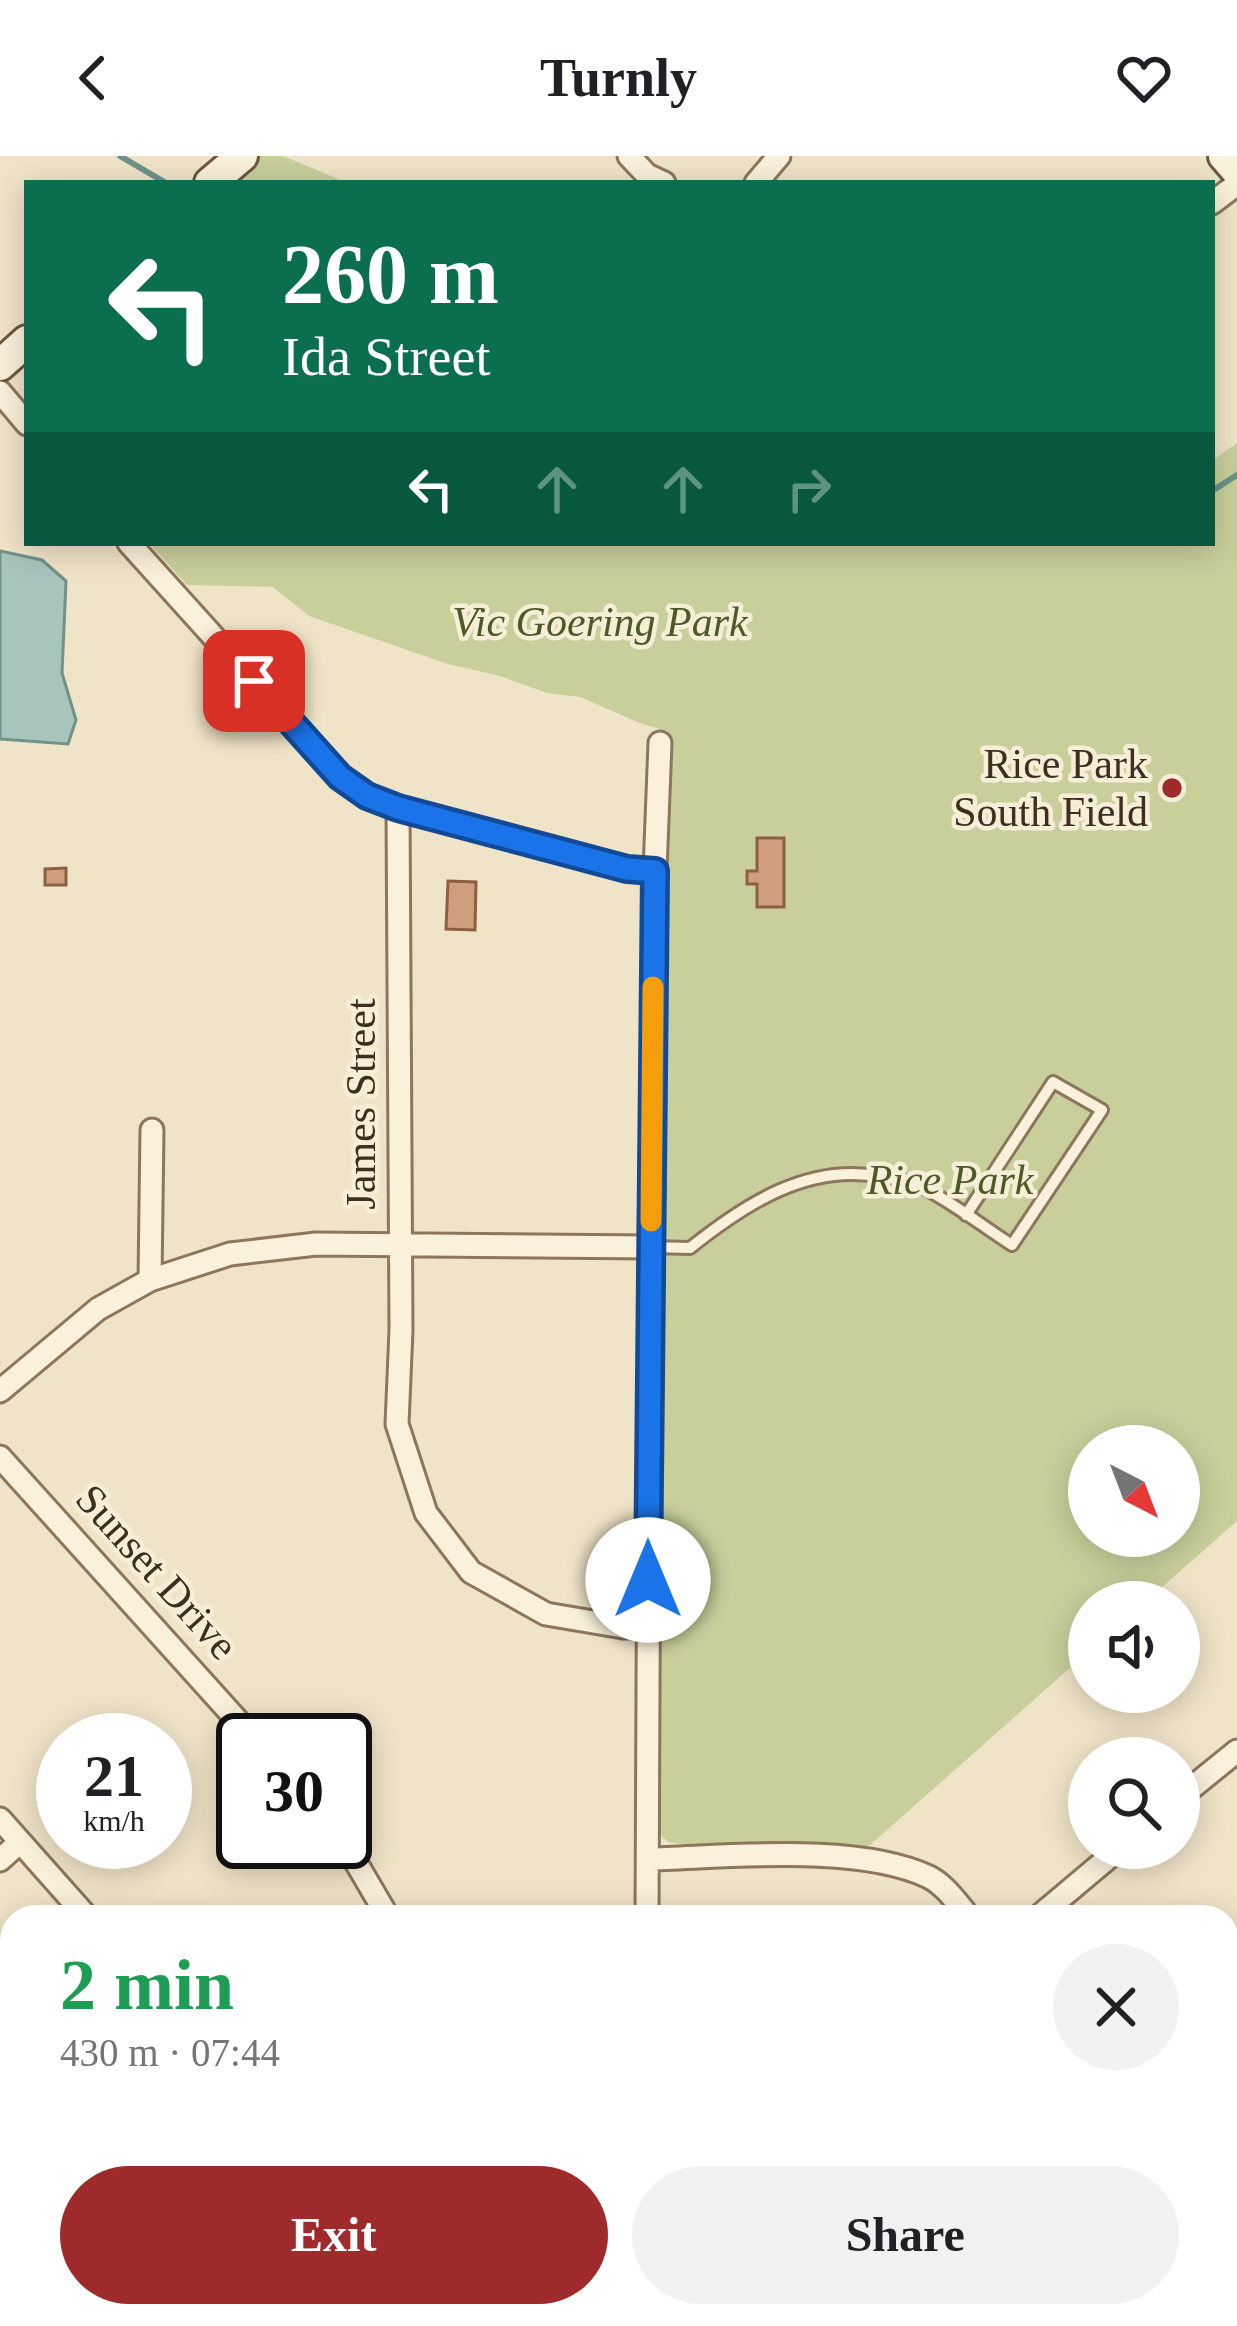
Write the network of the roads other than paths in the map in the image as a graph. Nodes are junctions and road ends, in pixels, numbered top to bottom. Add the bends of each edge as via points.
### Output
1 (242, 156) edge
2 (628, 156) edge
3 (779, 156) edge
4 (1224, 156) edge
5 (1237, 170) edge
6 (214, 180) edge
7 (658, 180) edge
8 (759, 180) edge
9 (24, 344) edge
10 (0, 365) edge
11 (0, 392) edge
12 (24, 420) edge
13 (132, 546) edge
14 (660, 743) dead end
15 (398, 808) junction
16 (655, 871) junction
17 (152, 1130) dead end
18 (966, 1215) junction
19 (401, 1245) junction
20 (650, 1247) junction
21 (150, 1280) junction
22 (0, 1391) edge
23 (0, 1457) edge
24 (648, 1627) junction
25 (231, 1713) edge
26 (1237, 1750) edge
27 (1200, 1781) edge
28 (0, 1820) edge
29 (20, 1842) junction
30 (648, 1858) junction
31 (0, 1860) edge
32 (361, 1869) edge
33 (1095, 1869) edge
34 (76, 1905) edge
35 (381, 1905) edge
36 (647, 1905) edge
37 (958, 1905) edge
38 (1052, 1905) edge

1 - 6 street
2 - 7 street
3 - 8 street
4 - 5 street
9 - 10 street
11 - 12 street
13 - 15 street via 340,777
14 - 16 street
15 - 16 street
15 - 19 street, James Street
16 - 20 street
17 - 21 street
18 - 18 lane via 1012,1245 1102,1110 1054,1082
18 - 20 lane via 916,1184 856,1172 797,1182 732,1215 690,1249
19 - 20 street
19 - 21 street via 230,1254
19 - 24 street, James Street via 397,1424 426,1513 471,1572 546,1614
20 - 24 street
21 - 22 street via 98,1310
23 - 25 street, Sunset Drive
24 - 30 street
26 - 27 street
28 - 29 street
29 - 31 street
29 - 34 street
30 - 36 street
30 - 37 street via 884,1861 934,1879
32 - 35 street
33 - 38 street

